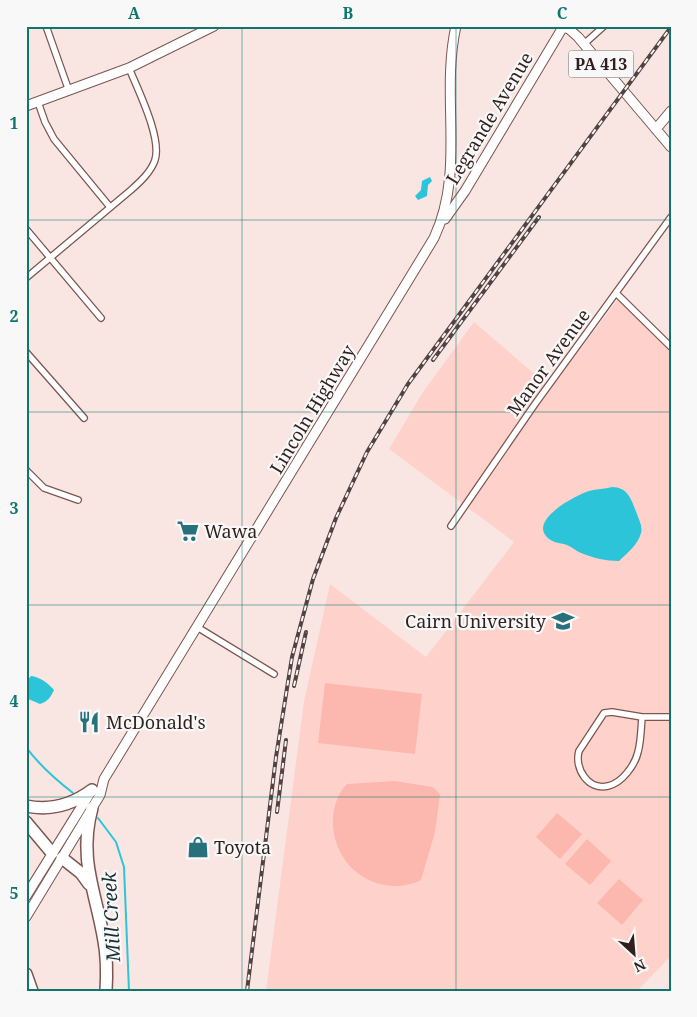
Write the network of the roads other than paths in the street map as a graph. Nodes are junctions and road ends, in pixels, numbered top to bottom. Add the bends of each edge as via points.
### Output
1 (46, 26) edge
2 (214, 26) edge
3 (456, 26) edge
4 (563, 26) edge
5 (604, 26) edge
6 (584, 44) junction
7 (129, 68) junction
8 (69, 91) junction
9 (38, 102) junction
10 (26, 106) edge
11 (671, 112) edge
12 (656, 129) junction
13 (671, 147) edge
14 (110, 207) junction
15 (671, 218) edge
16 (440, 226) junction
17 (26, 229) edge
18 (50, 258) junction
19 (26, 278) edge
20 (616, 293) junction
21 (101, 318) dead end
22 (671, 347) edge
23 (26, 352) edge
24 (84, 418) dead end
25 (26, 470) edge
26 (78, 500) dead end
27 (451, 526) dead end
28 (197, 627) junction
29 (274, 674) dead end
30 (642, 717) junction
31 (671, 717) edge
32 (104, 779) junction
33 (92, 790) junction
34 (26, 806) edge
35 (92, 808) junction
36 (26, 822) edge
37 (58, 856) junction
38 (93, 892) junction
39 (26, 896) edge
40 (26, 917) edge
41 (26, 974) edge
42 (32, 991) edge
43 (106, 991) edge

1 - 8 street
2 - 7 main road
3 - 16 main road, Lincoln Highway via 451,67 451,173
4 - 6 main road, PA 413
4 - 16 main road, Legrande Avenue / PA 413 via 465,191
5 - 6 street
6 - 12 main road, PA 413
7 - 8 main road
7 - 14 street via 154,136 156,154 150,171
8 - 9 main road
9 - 10 main road
9 - 14 street via 54,138
11 - 12 main road
12 - 13 main road, PA 413
14 - 18 street
15 - 20 street, Manor Avenue
16 - 28 main road, Lincoln Highway via 422,261
17 - 18 street
18 - 19 street
18 - 21 street
20 - 22 street
20 - 27 street, Manor Avenue
23 - 24 street
25 - 26 street via 44,488
28 - 29 street
28 - 32 main road, Lincoln Highway
30 - 30 street via 634,763 615,784 602,787 590,782 580,772 577,759 602,715 606,712
30 - 31 street
32 - 33 main road
32 - 35 main road
33 - 34 highway via 65,805 49,808
33 - 37 main road
35 - 37 main road
35 - 38 highway via 86,840
36 - 37 highway
37 - 38 highway via 81,872
37 - 39 main road
37 - 40 main road
38 - 43 highway via 104,941
41 - 42 highway

